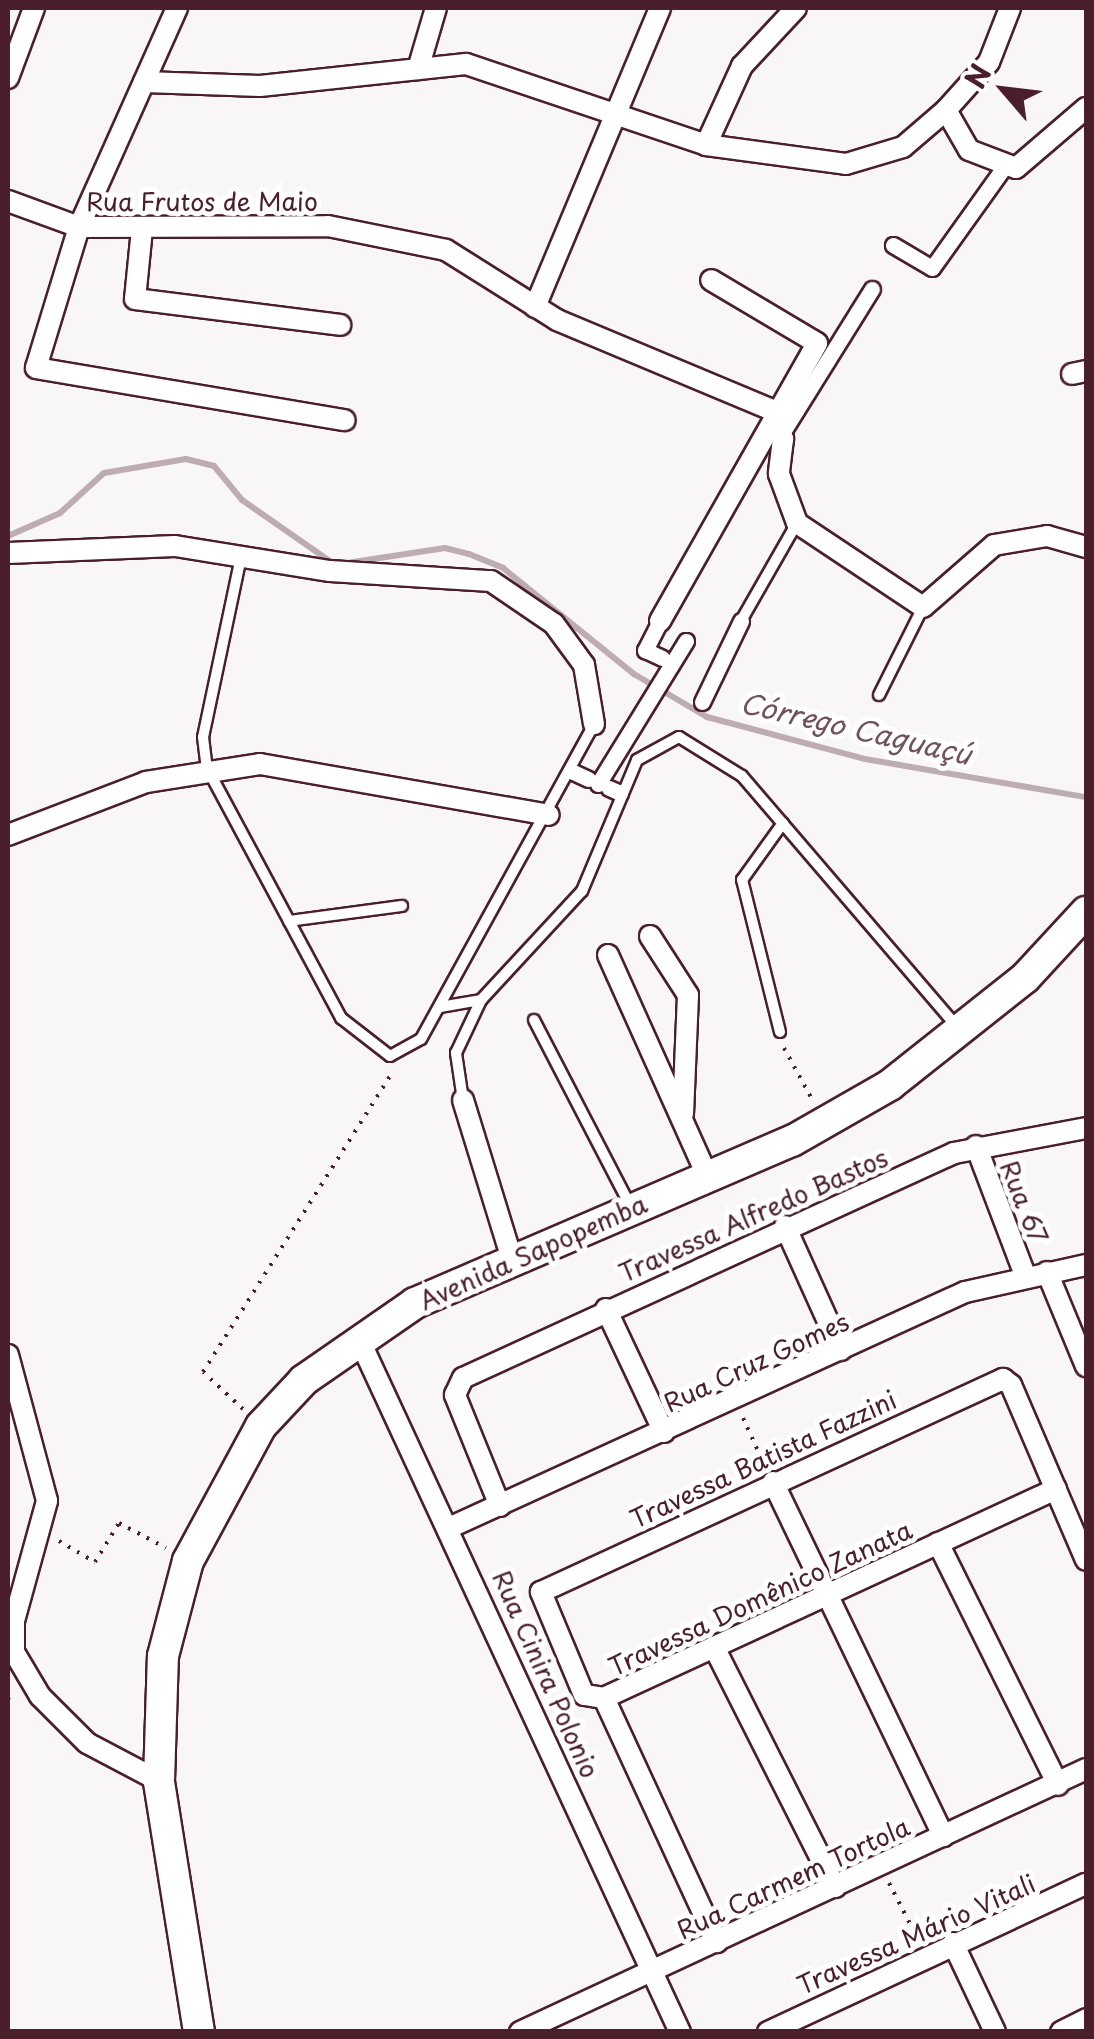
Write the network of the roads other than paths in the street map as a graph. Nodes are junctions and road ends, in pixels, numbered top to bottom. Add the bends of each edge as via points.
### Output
1 (34, 8) edge
2 (177, 8) edge
3 (436, 8) edge
4 (660, 8) edge
5 (796, 8) edge
6 (1010, 8) edge
7 (418, 69) junction
8 (8, 78) edge
9 (144, 82) junction
10 (1086, 108) edge
11 (946, 110) junction
12 (613, 114) junction
13 (706, 144) junction
14 (1004, 167) junction
15 (8, 201) edge
16 (79, 227) junction
17 (142, 229) junction
18 (893, 245) dead end
19 (710, 280) dead end
20 (872, 289) dead end
21 (535, 307) junction
22 (340, 325) dead end
23 (345, 420) dead end
24 (777, 424) junction
25 (797, 523) junction
26 (1086, 547) edge
27 (8, 553) edge
28 (241, 556) junction
29 (924, 607) junction
30 (660, 622) joint
31 (740, 622) joint
32 (686, 641) dead end
33 (662, 658) dead end
34 (879, 695) dead end
35 (702, 702) dead end
36 (594, 724) joint
37 (207, 768) junction
38 (571, 770) junction
39 (604, 786) junction
40 (548, 815) junction
41 (783, 823) junction
42 (8, 835) edge
43 (402, 906) dead end
44 (1086, 912) edge
45 (289, 922) junction
46 (650, 936) dead end
47 (608, 956) dead end
48 (482, 1000) junction
49 (440, 1007) junction
50 (534, 1020) dead end
51 (780, 1032) road end
52 (960, 1032) junction
53 (463, 1100) joint
54 (682, 1116) junction
55 (1086, 1128) edge
56 (976, 1146) junction
57 (708, 1177) junction
58 (631, 1208) junction
59 (785, 1226) junction
60 (512, 1256) junction
61 (1086, 1265) edge
62 (1046, 1272) junction
63 (1025, 1275) junction
64 (606, 1309) junction
65 (359, 1339) junction
66 (841, 1350) junction
67 (8, 1356) edge
68 (1086, 1366) edge
69 (664, 1432) junction
70 (773, 1482) junction
71 (1056, 1488) junction
72 (500, 1506) junction
73 (453, 1526) junction
74 (938, 1544) junction
75 (1086, 1560) edge
76 (826, 1595) junction
77 (714, 1647) junction
78 (604, 1698) junction
79 (1086, 1770) edge
80 (159, 1781) junction
81 (1058, 1785) junction
82 (943, 1836) junction
83 (1086, 1884) edge
84 (835, 1888) junction
85 (717, 1942) junction
86 (952, 1943) junction
87 (652, 1971) junction
88 (1086, 2019) edge
89 (199, 2032) edge
90 (520, 2032) edge
91 (680, 2032) edge
92 (768, 2032) edge
93 (995, 2032) edge
94 (1061, 2032) edge

1 - 8 street
2 - 9 street
3 - 7 street
4 - 12 street
5 - 13 street via 742,66
6 - 11 street via 989,62
7 - 9 street via 260,86
7 - 12 street via 466,64
9 - 16 street
10 - 14 street via 1028,160
11 - 13 street via 874,160
11 - 14 street via 961,143
12 - 13 street
12 - 21 street
14 - 18 street via 932,268
15 - 16 street, Rua Frutos de Maio
16 - 17 street, Rua Frutos de Maio
16 - 23 street via 37,369
17 - 21 street, Rua Frutos de Maio via 328,226 446,250
17 - 22 street via 135,299
19 - 24 street via 816,340
20 - 24 street
21 - 24 street, Rua Frutos de Maio
24 - 25 street via 779,474
24 - 30 street
25 - 29 street
25 - 31 lane
26 - 29 street via 1048,536 994,544
27 - 28 street via 157,546
28 - 36 street via 491,581 554,624 584,665
28 - 37 lane via 204,737
29 - 34 lane
30 - 33 street via 645,650
31 - 35 street via 711,654
32 - 39 street
36 - 38 lane
37 - 40 street via 290,768
37 - 42 street
37 - 45 lane
38 - 39 street
38 - 40 lane
39 - 41 lane via 678,737 710,749
39 - 48 lane via 582,891
40 - 49 lane
41 - 51 lane via 742,880
41 - 52 lane
43 - 45 lane
44 - 52 main road, Avenida Sapopemba
45 - 49 lane via 341,1018 403,1056
46 - 54 street via 688,995
47 - 54 street
48 - 49 lane
48 - 53 lane via 456,1053
50 - 58 lane
52 - 57 main road, Avenida Sapopemba via 826,1122
53 - 60 street
54 - 57 street
55 - 56 street, Travessa Alfredo Bastos
56 - 59 street, Travessa Alfredo Bastos
56 - 63 street, Rua 67
57 - 58 main road, Avenida Sapopemba
58 - 60 main road, Avenida Sapopemba
59 - 64 street, Travessa Alfredo Bastos
59 - 66 street
60 - 65 main road, Avenida Sapopemba
61 - 62 street, Rua Cruz Gomes
62 - 63 street, Rua Cruz Gomes
62 - 68 street
63 - 66 street, Rua Cruz Gomes
64 - 69 street
64 - 72 street, Travessa Alfredo Bastos via 456,1388
65 - 73 street, Rua Cinira Polonio
65 - 80 main road, Avenida Sapopemba via 262,1426 188,1561 163,1656
66 - 69 street, Rua Cruz Gomes
67 - 80 street via 44,1474 42,1532 21,1587 14,1652 40,1696 88,1742
69 - 72 street, Rua Cruz Gomes
70 - 71 street, Travessa Batista Fazzini via 1007,1381
70 - 76 street
70 - 78 street, Travessa Batista Fazzini via 541,1590 584,1695
71 - 74 street, Travessa Domênico Zanata
71 - 75 street
72 - 73 street, Rua Cruz Gomes
73 - 87 street, Rua Cinira Polonio
74 - 76 street, Travessa Domênico Zanata
74 - 81 street
76 - 77 street, Travessa Domênico Zanata
76 - 82 street
77 - 78 street, Travessa Domênico Zanata
77 - 84 street
78 - 85 street, Travessa Domênico Zanata
79 - 81 street, Rua Carmem Tortola
80 - 89 main road, Avenida Sapopemba
81 - 82 street, Rua Carmem Tortola
82 - 84 street, Rua Carmem Tortola
83 - 86 street, Travessa Mário Vitali
84 - 85 street, Rua Carmem Tortola
85 - 87 street, Rua Carmem Tortola
86 - 92 street, Travessa Mário Vitali
86 - 93 street
87 - 90 street, Rua Carmem Tortola
87 - 91 street, Rua Cinira Polonio
88 - 94 street

